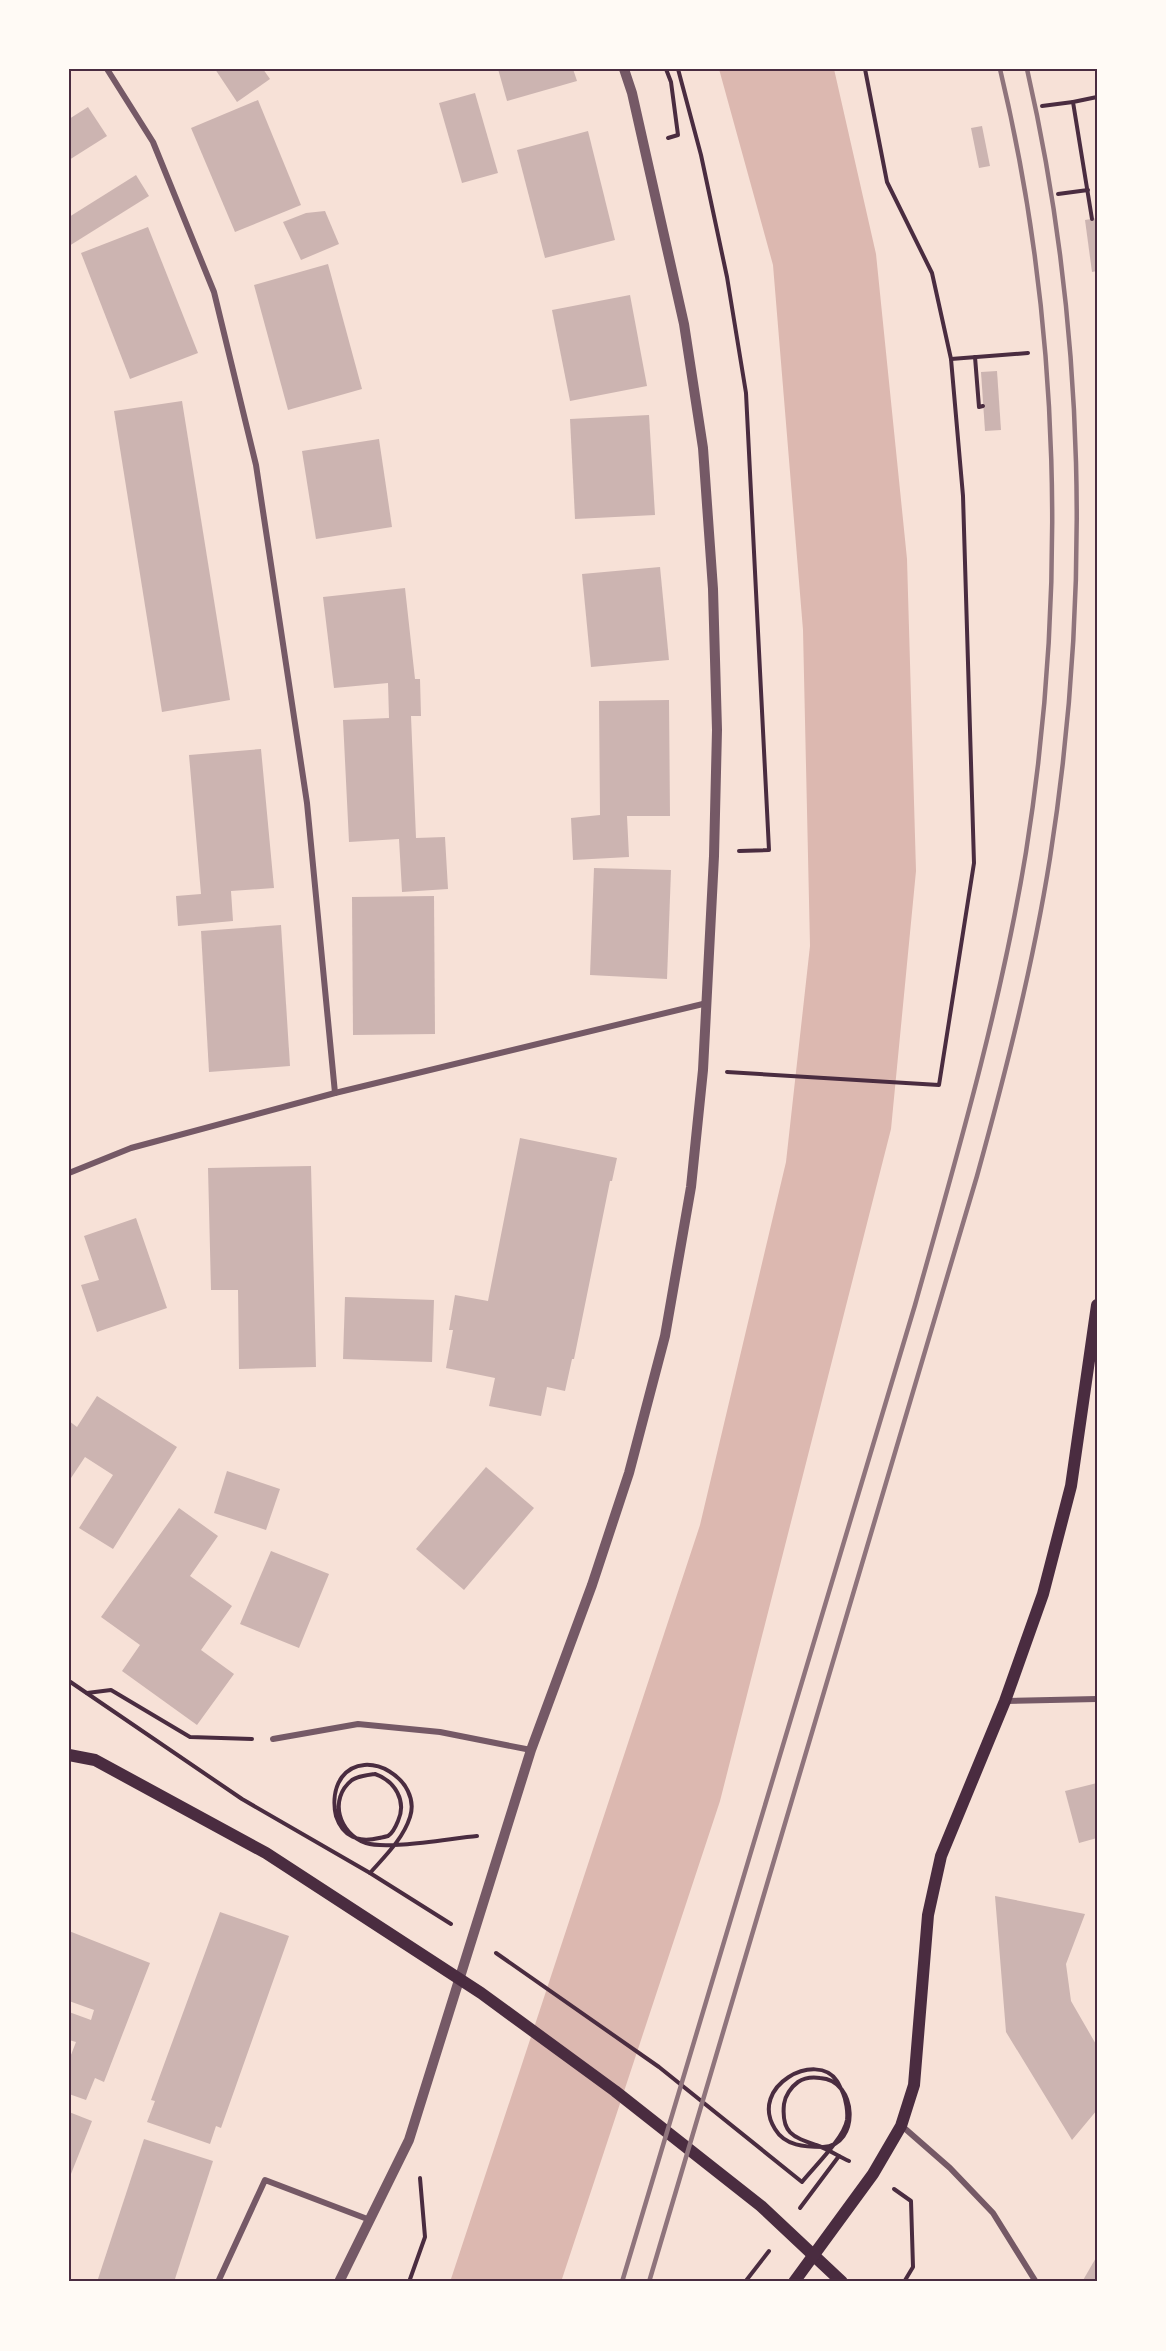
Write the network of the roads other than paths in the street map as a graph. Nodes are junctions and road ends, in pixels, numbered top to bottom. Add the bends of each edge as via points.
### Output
1 (107, 69) edge
2 (624, 69) edge
3 (707, 1003) junction
4 (335, 1093) junction
5 (69, 1173) edge
6 (1097, 1305) edge
7 (1097, 1699) edge
8 (1005, 1701) junction
9 (273, 1739) road end
10 (531, 1750) junction
11 (69, 1755) edge
12 (901, 2126) junction
13 (370, 2220) junction
14 (218, 2282) edge
15 (339, 2282) edge
16 (794, 2282) edge
17 (842, 2282) edge
18 (1036, 2282) edge

1 - 4 street via 153,142 214,292 256,465 307,803
2 - 3 street via 684,324 703,448 714,589 717,730
3 - 4 street
3 - 10 street via 691,1187 665,1336 621,1496
4 - 5 street via 131,1148
6 - 8 main road via 1071,1486 1043,1594
7 - 8 street
8 - 12 main road via 941,1856 928,1915 914,2085
9 - 10 street via 358,1724 440,1732
10 - 13 street via 409,2140
11 - 17 main road via 94,1760 266,1853 481,1993 615,2091 761,2206
12 - 16 main road via 873,2174
12 - 18 street via 993,2212
13 - 14 street via 265,2180
13 - 15 street

